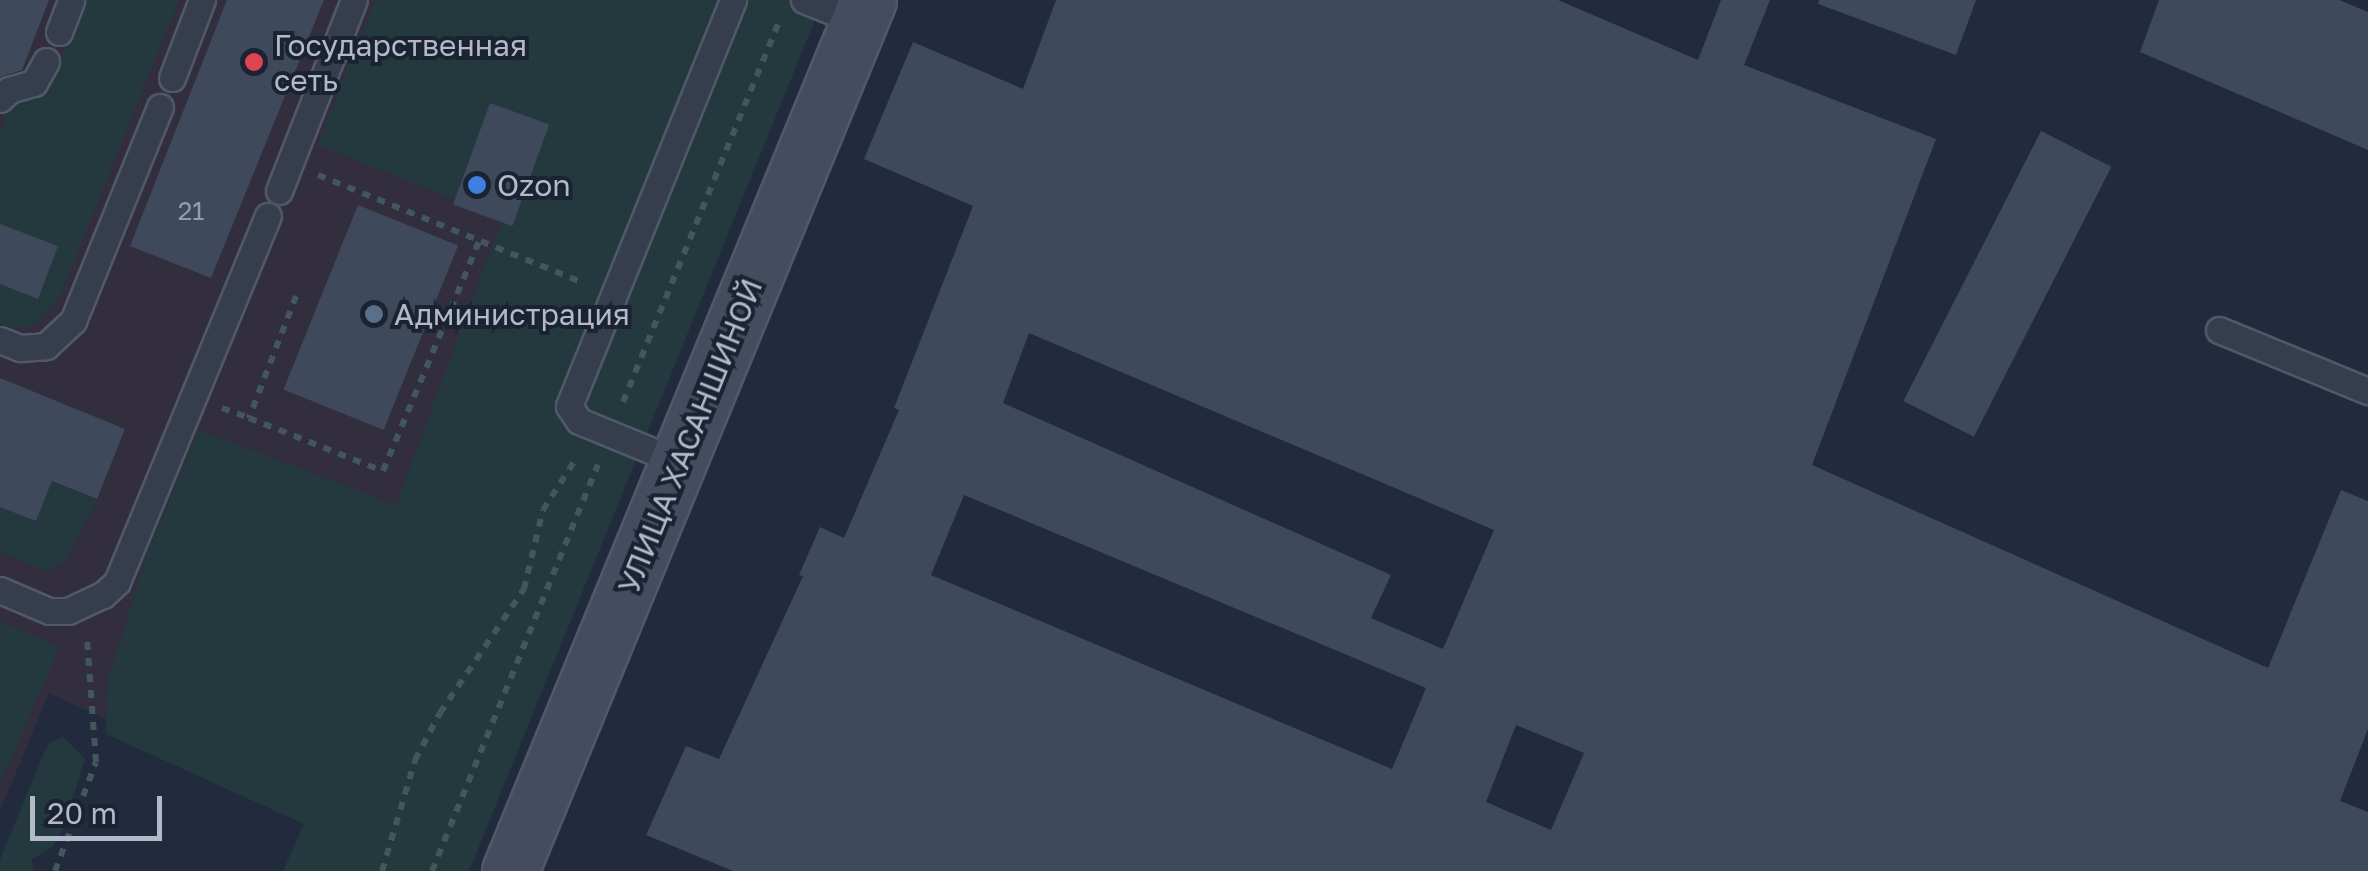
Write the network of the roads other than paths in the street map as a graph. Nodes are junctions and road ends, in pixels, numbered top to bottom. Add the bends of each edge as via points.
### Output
1 (71, 0) edge
2 (202, 0) edge
3 (354, 0) edge
4 (733, 0) edge
5 (804, 0) edge
6 (864, 11) edge
7 (59, 32) dead end
8 (46, 61) dead end
9 (172, 78) dead end
10 (0, 99) edge
11 (160, 107) dead end
12 (279, 190) dead end
13 (268, 216) dead end
14 (2219, 330) dead end
15 (0, 340) edge
16 (2368, 391) edge
17 (679, 462) junction
18 (0, 590) edge
19 (510, 871) edge

1 - 7 lane
2 - 9 lane
3 - 12 lane
4 - 17 lane via 571,397 572,415
5 - 6 lane
6 - 17 street, УЛИЦА ХАСАНШИНОЙ
8 - 10 lane via 34,83
11 - 15 lane via 73,321 46,346 20,348
13 - 18 lane via 117,582 84,606 49,611
14 - 16 lane
17 - 19 street, УЛИЦА ХАСАНШИНОЙ

